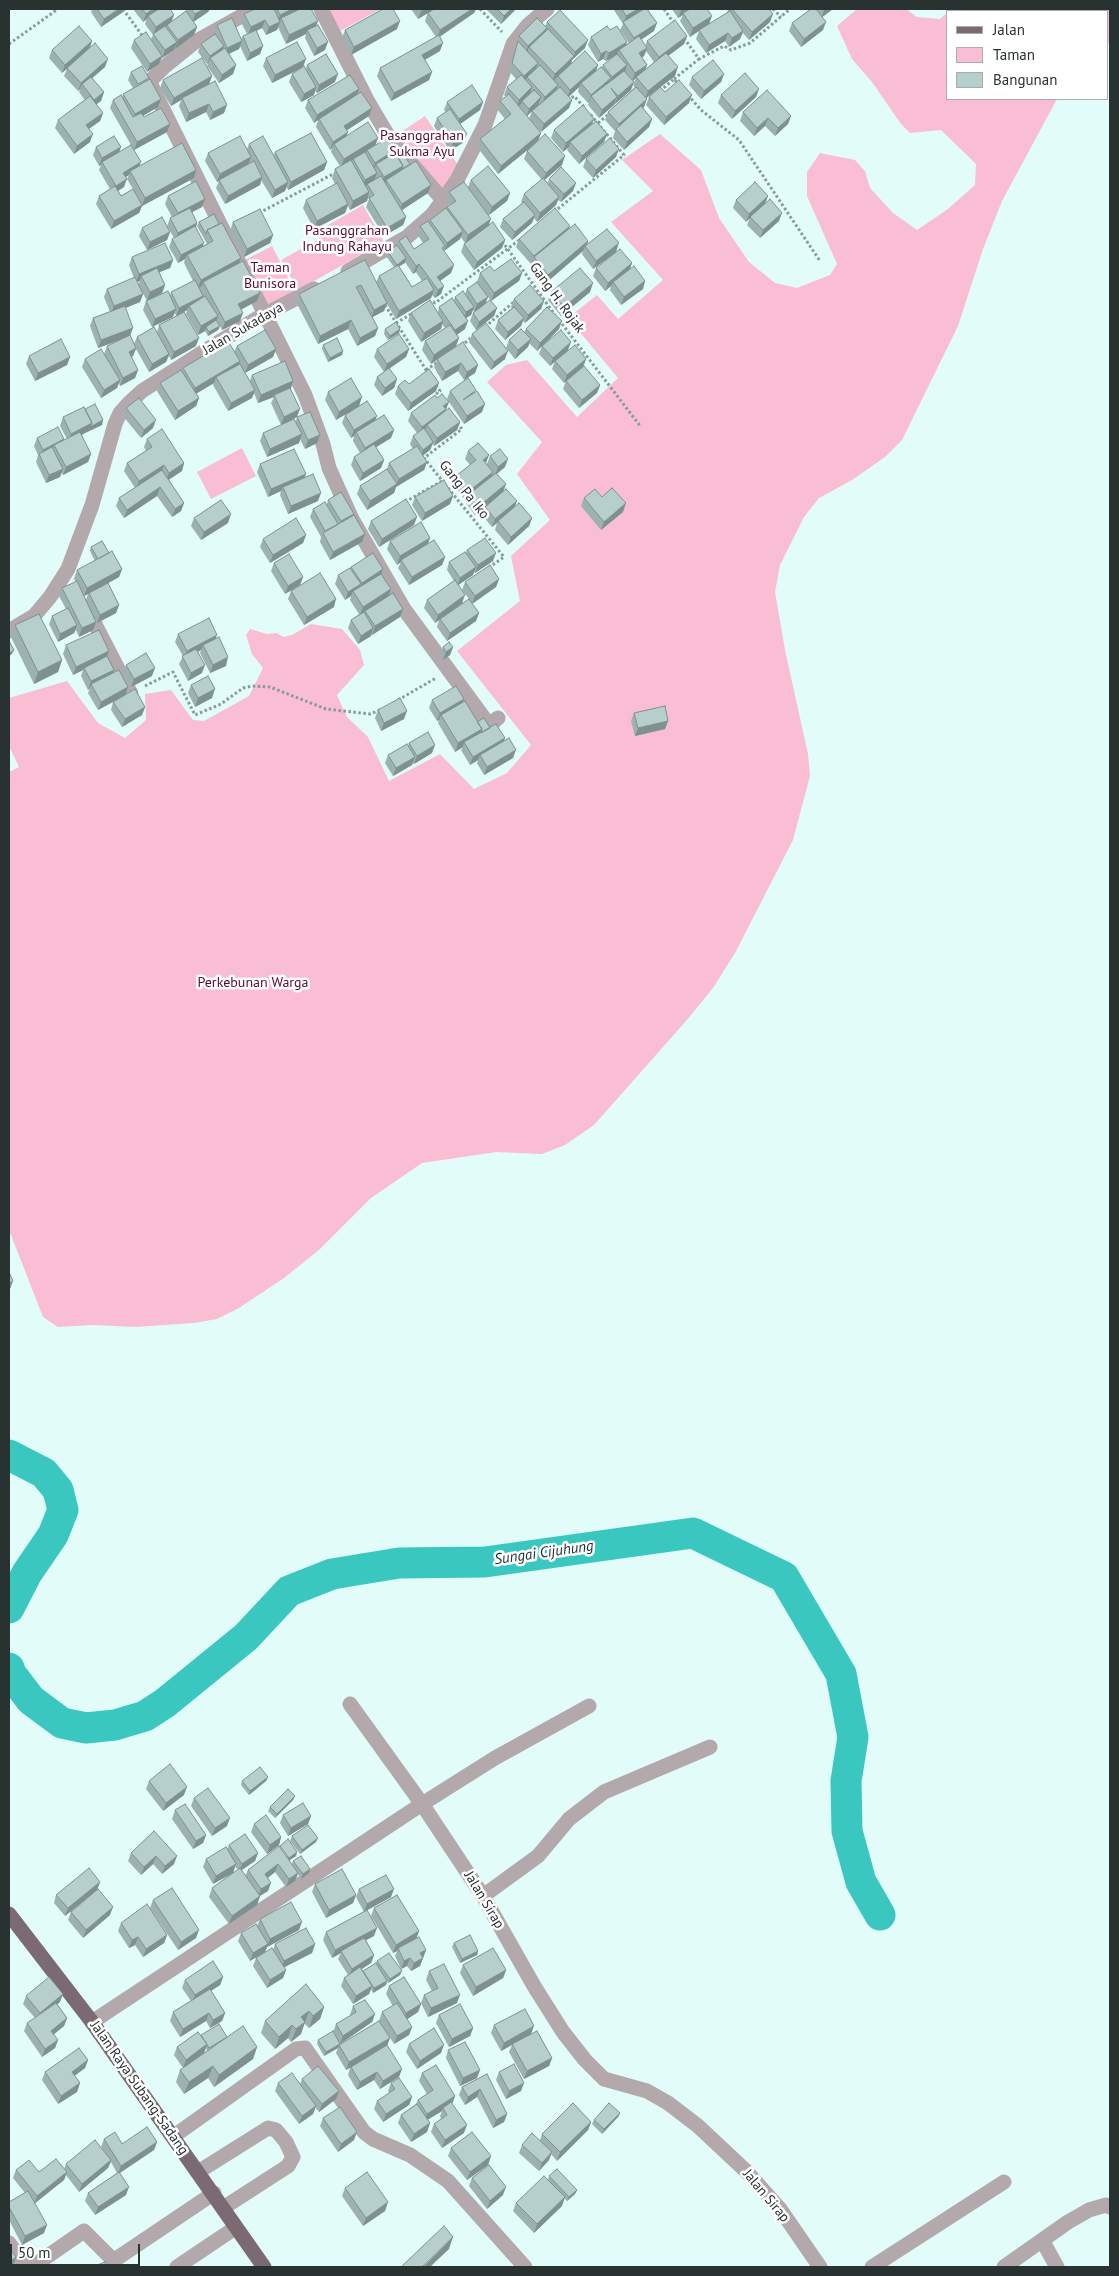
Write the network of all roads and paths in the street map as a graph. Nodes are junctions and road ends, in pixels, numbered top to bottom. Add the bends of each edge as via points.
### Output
1 (58, 9) edge
2 (123, 9) edge
3 (254, 9) edge
4 (321, 9) edge
5 (480, 9) edge
6 (547, 9) edge
7 (664, 9) edge
8 (773, 9) edge
9 (790, 9) edge
10 (781, 17) junction
11 (677, 27) edge
12 (682, 35) edge
13 (9, 44) edge
14 (513, 44) junction
15 (149, 45) edge
16 (699, 59) junction
17 (674, 79) junction
18 (560, 95) edge
19 (652, 97) edge
20 (612, 110) edge
21 (598, 123) junction
22 (336, 172) edge
23 (443, 200) junction
24 (252, 217) edge
25 (546, 218) edge
26 (496, 233) edge
27 (523, 236) edge
28 (508, 249) junction
29 (820, 261) dead end
30 (518, 298) edge
31 (384, 302) edge
32 (424, 306) edge
33 (417, 310) edge
34 (267, 314) junction
35 (396, 323) junction
36 (483, 328) edge
37 (477, 333) edge
38 (459, 348) edge
39 (446, 357) edge
40 (426, 370) junction
41 (442, 400) edge
42 (452, 415) edge
43 (641, 427) dead end
44 (442, 481) junction
45 (400, 505) edge
46 (67, 570) junction
47 (481, 573) edge
48 (9, 631) edge
49 (449, 671) junction
50 (131, 694) joint
51 (391, 704) edge
52 (384, 707) edge
53 (498, 718) dead end
54 (350, 1704) dead end
55 (589, 1706) dead end
56 (710, 1747) dead end
57 (422, 1804) junction
58 (483, 1896) junction
59 (9, 1914) edge
60 (92, 2022) junction
61 (174, 2136) junction
62 (198, 2172) junction
63 (1004, 2182) dead end
64 (214, 2193) junction
65 (1110, 2207) edge
66 (222, 2208) junction
67 (235, 2228) junction
68 (1042, 2240) junction
69 (9, 2243) edge
70 (26, 2267) edge
71 (32, 2267) edge
72 (177, 2267) edge
73 (264, 2267) edge
74 (525, 2267) edge
75 (820, 2267) edge
76 (872, 2267) edge
77 (1004, 2267) edge
78 (1057, 2267) edge

1 - 13 path
2 - 15 path
3 - 34 street via 195,42 164,67 152,79 151,85
4 - 23 street via 390,139
5 - 14 path
6 - 14 street, Jalan Sukadaya
7 - 11 path
8 - 10 path
9 - 10 path
10 - 16 path via 750,43 730,50 724,46
12 - 16 path
14 - 23 street, Jalan Sukadaya via 487,120 458,180
16 - 17 path
17 - 19 path
17 - 29 path via 701,110 739,140
18 - 21 path via 567,102 574,96
20 - 21 path
21 - 25 path via 624,155
22 - 24 path
23 - 34 street, Jalan Sukadaya via 407,237
26 - 28 path, Gang H. Rojak
27 - 28 path
28 - 32 path via 435,303
28 - 43 path, Gang H. Rojak
30 - 36 path
31 - 35 path
33 - 35 path
34 - 46 street, Jalan Sukadaya via 142,391 120,413 83,532
34 - 49 street via 305,395 329,468 352,519 404,608
35 - 40 path
37 - 38 path
39 - 40 path
40 - 41 path
42 - 44 path, Gang Pa Iko via 462,429 424,458
44 - 45 path
44 - 47 path, Gang Pa Iko via 504,557
46 - 48 street, Jalan Sukadaya via 50,598 34,616
46 - 50 street
49 - 51 path
49 - 53 street via 489,725
50 - 52 path via 173,672 195,715 221,704 242,688 252,686 270,687 326,709 370,714
54 - 57 street, Jalan Sirap
55 - 57 street via 495,1758
56 - 58 street via 604,1792 569,1819 538,1856
57 - 58 street, Jalan Sirap
57 - 60 street
58 - 75 street, Jalan Sirap via 534,1986 585,2060 604,2079 647,2092 698,2126 746,2171 780,2209
59 - 60 main road, Jalan Raya Subang-Sadang
60 - 61 main road, Jalan Raya Subang-Sadang
61 - 62 main road, Jalan Raya Subang-Sadang
61 - 74 street via 296,2049 305,2048 364,2132 410,2155 448,2181
62 - 64 main road, Jalan Raya Subang-Sadang
62 - 66 street via 268,2128 276,2130 286,2142 293,2157 288,2166
63 - 76 street
64 - 66 main road, Jalan Raya Subang-Sadang
64 - 71 street via 116,2260 86,2231 81,2231
65 - 68 street via 1106,2205 1089,2210
66 - 67 main road, Jalan Raya Subang-Sadang
67 - 72 street
67 - 73 main road, Jalan Raya Subang-Sadang
68 - 77 street
68 - 78 street
69 - 70 street

